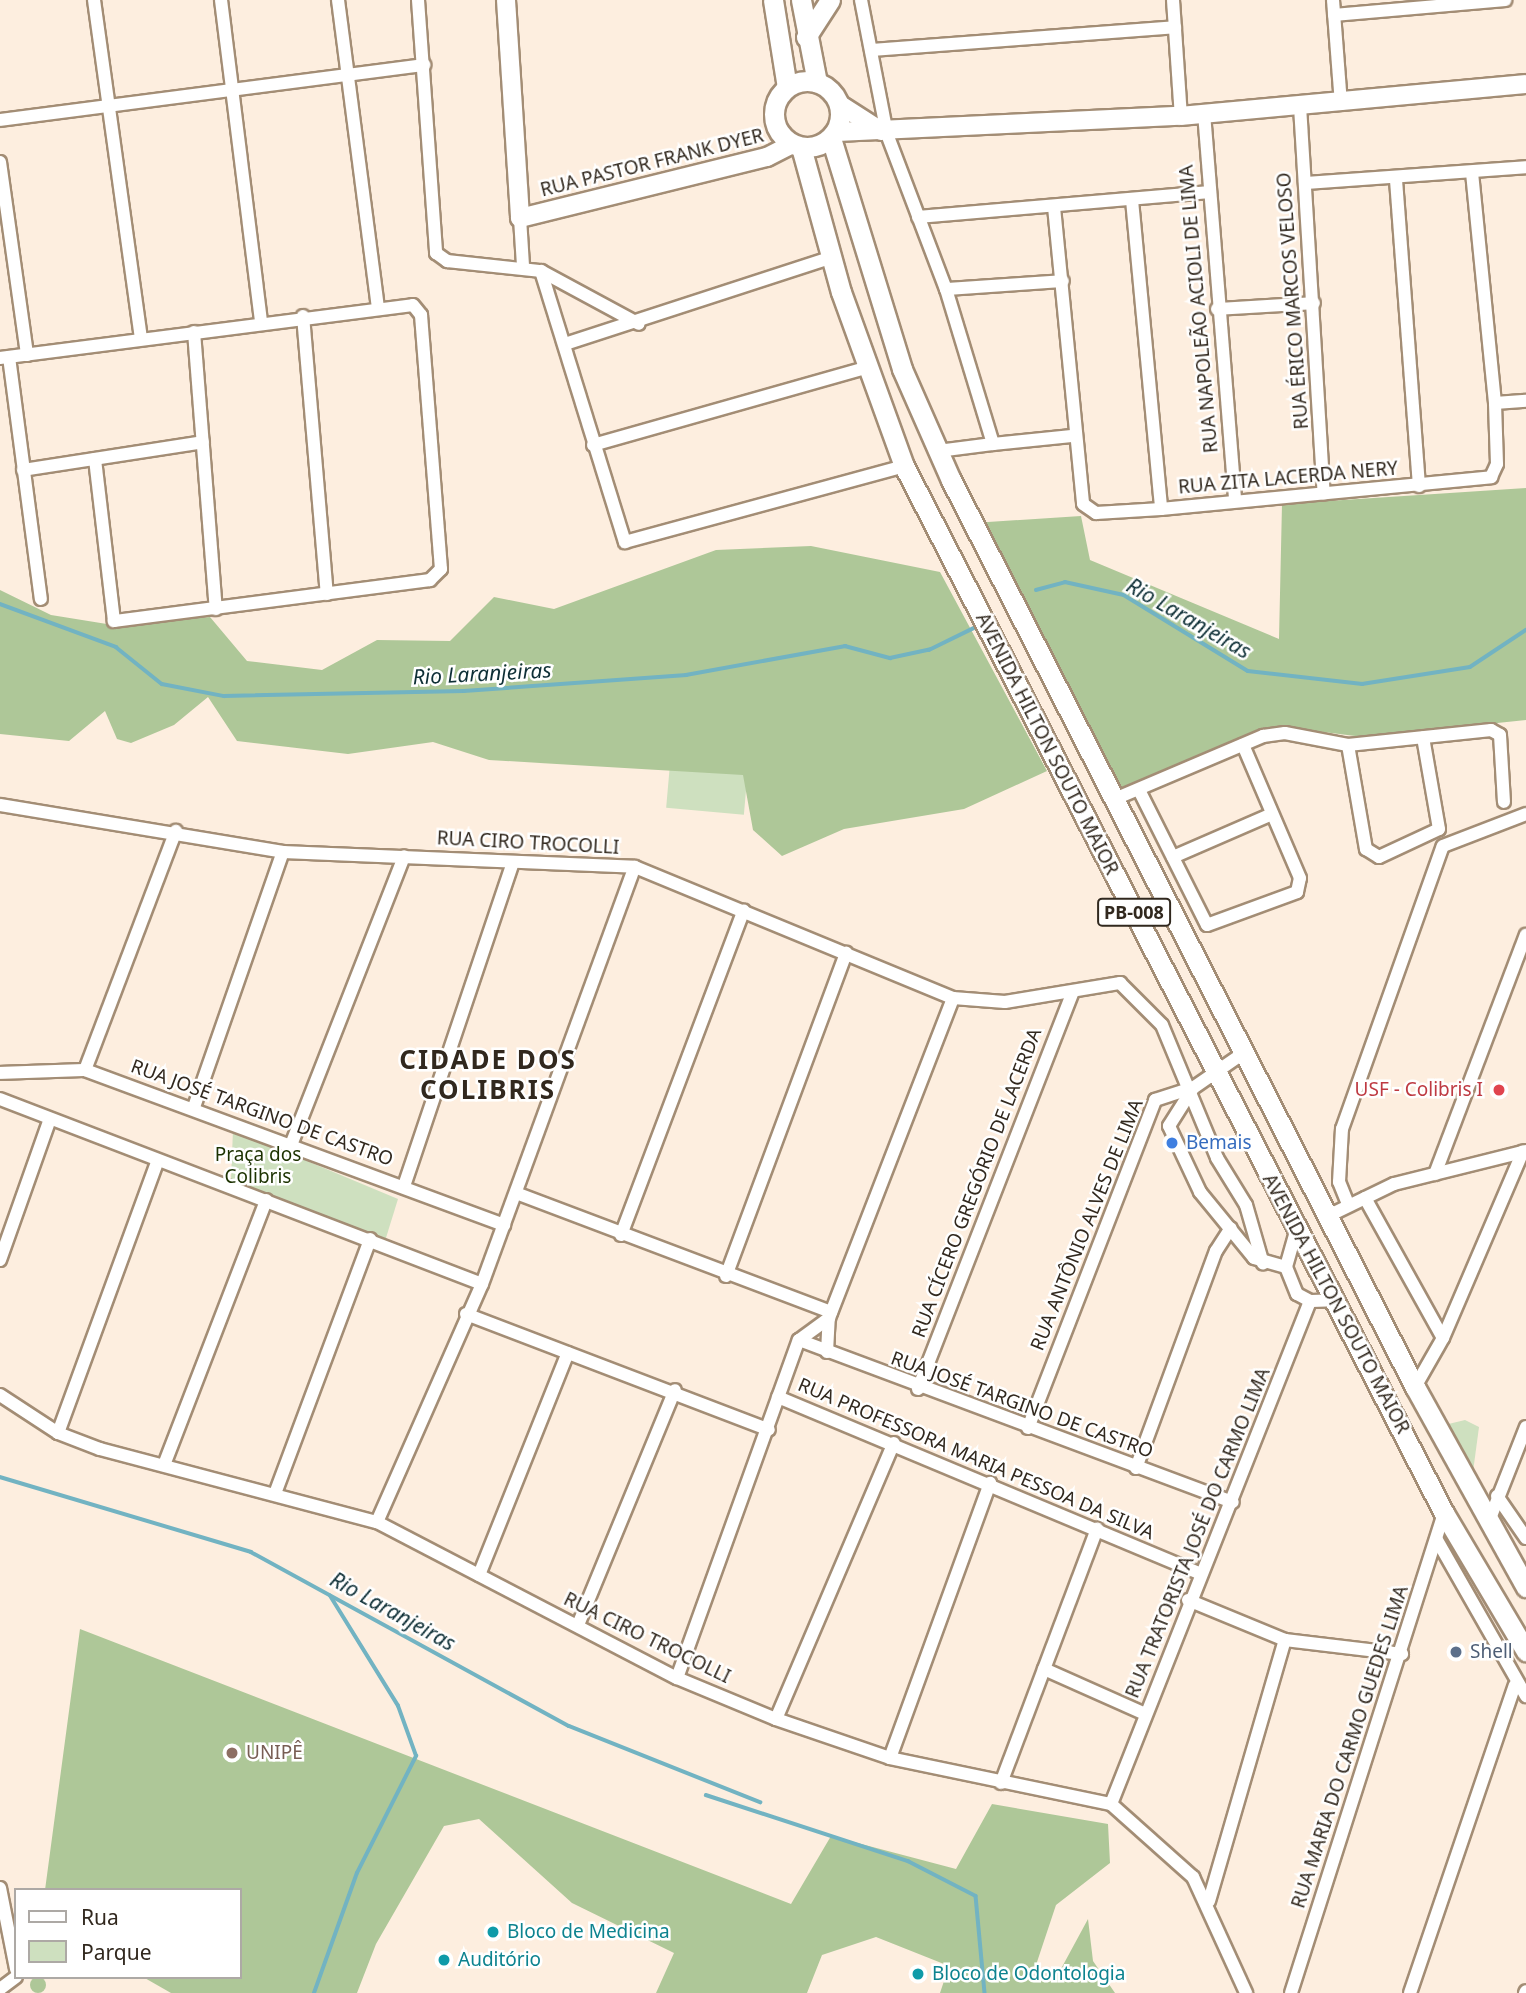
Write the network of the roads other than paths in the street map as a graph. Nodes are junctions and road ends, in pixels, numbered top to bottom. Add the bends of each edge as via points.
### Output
1 (94, 0) edge
2 (221, 0) edge
3 (338, 0) edge
4 (418, 0) edge
5 (506, 0) edge
6 (773, 0) edge
7 (801, 0) edge
8 (830, 0) edge
9 (861, 0) edge
10 (1172, 0) edge
11 (1333, 0) edge
12 (1505, 0) edge
13 (1334, 15) junction
14 (1175, 27) junction
15 (806, 37) junction
16 (870, 50) junction
17 (424, 65) junction
18 (345, 72) junction
19 (817, 82) junction
20 (1526, 85) edge
21 (787, 87) junction
22 (234, 88) junction
23 (839, 104) junction
24 (1341, 104) junction
25 (108, 105) junction
26 (1300, 106) junction
27 (1204, 113) junction
28 (1181, 116) junction
29 (0, 120) edge
30 (887, 134) junction
31 (833, 135) junction
32 (797, 146) junction
33 (0, 162) edge
34 (1526, 167) edge
35 (1472, 174) junction
36 (1396, 180) junction
37 (1305, 183) junction
38 (1207, 192) junction
39 (1132, 200) junction
40 (1054, 207) junction
41 (918, 217) junction
42 (520, 218) junction
43 (830, 258) junction
44 (523, 266) junction
45 (541, 271) junction
46 (1063, 281) junction
47 (946, 289) junction
48 (1314, 303) junction
49 (378, 306) junction
50 (1217, 309) junction
51 (303, 316) junction
52 (261, 322) junction
53 (639, 324) junction
54 (194, 332) junction
55 (141, 339) junction
56 (565, 344) junction
57 (27, 355) junction
58 (4, 358) edge
59 (865, 368) junction
60 (1526, 401) edge
61 (1494, 403) junction
62 (1072, 436) junction
63 (203, 442) junction
64 (993, 444) junction
65 (593, 445) junction
66 (938, 451) junction
67 (95, 459) junction
68 (904, 466) junction
69 (23, 470) junction
70 (1419, 486) junction
71 (1324, 493) junction
72 (1235, 501) junction
73 (1161, 509) junction
74 (327, 594) junction
75 (41, 599) dead end
76 (216, 609) junction
77 (1423, 737) junction
78 (1348, 745) junction
79 (1243, 746) junction
80 (1139, 790) junction
81 (1117, 798) junction
82 (1504, 802) dead end
83 (0, 805) edge
84 (1272, 814) junction
85 (1526, 814) edge
86 (176, 831) junction
87 (283, 852) junction
88 (404, 856) junction
89 (1173, 857) junction
90 (513, 863) junction
91 (635, 867) junction
92 (744, 910) junction
93 (1526, 935) edge
94 (846, 953) junction
95 (1073, 991) junction
96 (953, 998) junction
97 (1245, 1052) junction
98 (85, 1070) junction
99 (1215, 1070) junction
100 (0, 1073) edge
101 (1193, 1088) junction
102 (0, 1099) edge
103 (194, 1108) junction
104 (49, 1122) junction
105 (291, 1145) junction
106 (1524, 1151) edge
107 (157, 1162) junction
108 (1435, 1174) junction
109 (404, 1186) junction
110 (516, 1193) junction
111 (1364, 1198) junction
112 (266, 1200) junction
113 (1348, 1205) junction
114 (1328, 1216) junction
115 (504, 1225) junction
116 (1231, 1228) junction
117 (1297, 1228) junction
118 (621, 1235) junction
119 (370, 1239) junction
120 (0, 1260) edge
121 (1263, 1264) junction
122 (1286, 1267) junction
123 (726, 1276) junction
124 (482, 1284) junction
125 (1335, 1300) junction
126 (1310, 1301) junction
127 (466, 1314) junction
128 (830, 1315) junction
129 (1443, 1338) junction
130 (799, 1340) junction
131 (827, 1352) junction
132 (568, 1353) junction
133 (1367, 1361) junction
134 (1405, 1367) junction
135 (1415, 1387) junction
136 (918, 1389) junction
137 (675, 1390) junction
138 (0, 1395) edge
139 (778, 1397) junction
140 (1393, 1412) junction
141 (1429, 1414) junction
142 (1526, 1427) edge
143 (1028, 1428) junction
144 (769, 1430) junction
145 (58, 1433) junction
146 (894, 1443) junction
147 (164, 1465) junction
148 (1136, 1468) junction
149 (990, 1483) junction
150 (276, 1491) junction
151 (1497, 1496) junction
152 (1233, 1502) junction
153 (1444, 1513) junction
154 (377, 1522) junction
155 (1489, 1522) junction
156 (1097, 1529) junction
157 (1526, 1538) edge
158 (1437, 1540) junction
159 (1199, 1573) junction
160 (479, 1575) junction
161 (1526, 1587) edge
162 (1188, 1600) junction
163 (578, 1625) junction
164 (1285, 1640) junction
165 (1526, 1651) edge
166 (1402, 1654) junction
167 (1044, 1669) junction
168 (677, 1678) junction
169 (1515, 1685) junction
170 (1526, 1696) edge
171 (1145, 1714) junction
172 (776, 1719) junction
173 (890, 1758) junction
174 (1001, 1783) junction
175 (1111, 1804) junction
176 (2, 1890) edge
177 (1209, 1901) junction
178 (14, 1958) edge
179 (1246, 1993) edge
180 (1291, 1993) edge
181 (1410, 1993) edge

1 - 25 street
2 - 22 street
3 - 18 street
4 - 17 street
5 - 42 main road
6 - 21 main road
7 - 15 main road
8 - 15 main road
9 - 16 street
10 - 14 street
11 - 13 street
12 - 13 street
13 - 24 street
14 - 16 street
14 - 28 street
15 - 19 main road
16 - 30 street
17 - 18 street
17 - 44 street via 436,253 447,261
18 - 22 street
18 - 49 street
19 - 21 main road
19 - 23 main road
20 - 24 main road
21 - 32 main road via 776,103 775,122
22 - 25 street
22 - 52 street
23 - 30 main road
23 - 31 main road
24 - 26 main road
25 - 29 street
25 - 55 street
26 - 27 main road
26 - 37 street, RUA ÉRICO MARCOS VELOSO
27 - 28 main road
27 - 38 street, RUA NAPOLEÃO ACIOLI DE LIMA
28 - 30 main road
30 - 31 main road
30 - 41 street
31 - 32 main road
31 - 66 main road, AVENIDA HILTON SOUTO MAIOR / PB-008 via 902,369
32 - 42 main road, RUA PASTOR FRANK DYER
32 - 43 main road, AVENIDA HILTON SOUTO MAIOR / PB-008
33 - 57 street
34 - 35 street
35 - 36 street
35 - 61 street
36 - 37 street
36 - 70 street
37 - 48 street, RUA ÉRICO MARCOS VELOSO
38 - 39 street
38 - 50 street, RUA NAPOLEÃO ACIOLI DE LIMA
39 - 40 street
39 - 73 street
40 - 41 street
40 - 46 street
41 - 47 street
42 - 44 street
43 - 53 street
43 - 59 main road, AVENIDA HILTON SOUTO MAIOR / PB-008
44 - 45 street
45 - 53 street
45 - 56 street
46 - 47 street
46 - 62 street
47 - 64 street
48 - 50 street
48 - 71 street, RUA ÉRICO MARCOS VELOSO
49 - 51 street
49 - 74 street via 406,304 421,315 441,569 430,580
50 - 72 street, RUA NAPOLEÃO ACIOLI DE LIMA
51 - 52 street
51 - 74 street
52 - 54 street
53 - 56 street
54 - 55 street
54 - 63 street
55 - 57 street
56 - 65 street
57 - 58 street
58 - 69 street
59 - 65 street
59 - 68 main road, AVENIDA HILTON SOUTO MAIOR / PB-008
60 - 61 street
61 - 70 street, RUA ZITA LACERDA NERY via 1497,464 1484,480
62 - 64 street
62 - 73 street, RUA ZITA LACERDA NERY via 1083,504 1096,513
63 - 67 street
63 - 76 street
64 - 66 street
65 - 68 street via 625,542
66 - 81 main road, AVENIDA HILTON SOUTO MAIOR / PB-008
67 - 69 street
67 - 76 street via 108,610 120,622
68 - 99 main road, AVENIDA HILTON SOUTO MAIOR / PB-008
69 - 75 street
70 - 71 street, RUA ZITA LACERDA NERY
71 - 72 street, RUA ZITA LACERDA NERY
72 - 73 street, RUA ZITA LACERDA NERY
74 - 76 street
77 - 78 street
77 - 78 street via 1439,829 1379,857 1366,849
77 - 82 street via 1498,732
78 - 79 street via 1285,733
79 - 80 street
79 - 84 street
80 - 81 street
80 - 89 street
81 - 97 main road, AVENIDA HILTON SOUTO MAIOR / PB-008
83 - 86 street, RUA CIRO TROCOLLI
84 - 89 street
84 - 89 street via 1300,878 1297,892 1210,927
85 - 113 street via 1443,846 1342,1129 1339,1182
86 - 87 street, RUA CIRO TROCOLLI
86 - 98 street
87 - 88 street, RUA CIRO TROCOLLI
87 - 103 street
88 - 90 street, RUA CIRO TROCOLLI
88 - 105 street
90 - 91 street, RUA CIRO TROCOLLI
90 - 109 street
91 - 92 street, RUA CIRO TROCOLLI
91 - 110 street
92 - 94 street, RUA CIRO TROCOLLI
92 - 118 street
93 - 108 street
94 - 96 street, RUA CIRO TROCOLLI
94 - 123 street
95 - 96 street, RUA CIRO TROCOLLI via 1005,1002
95 - 101 street, RUA CIRO TROCOLLI via 1106,981 1131,989 1162,1025
95 - 136 street, RUA CÍCERO GREGÓRIO DE LACERDA
96 - 128 street
97 - 99 street, RUA ANTÔNIO ALVES DE LIMA
97 - 114 main road, AVENIDA HILTON SOUTO MAIOR / PB-008
98 - 100 street, RUA JOSÉ TARGINO DE CASTRO
98 - 103 street, RUA JOSÉ TARGINO DE CASTRO
99 - 101 street, RUA ANTÔNIO ALVES DE LIMA
99 - 117 main road, AVENIDA HILTON SOUTO MAIOR / PB-008
101 - 116 street via 1169,1126 1204,1200
101 - 121 street, RUA CIRO TROCOLLI via 1217,1158 1245,1205
101 - 143 street, RUA ANTÔNIO ALVES DE LIMA via 1155,1100
102 - 104 street
103 - 105 street, RUA JOSÉ TARGINO DE CASTRO
104 - 107 street
104 - 120 street
105 - 109 street, RUA JOSÉ TARGINO DE CASTRO
106 - 108 street
106 - 129 street
107 - 112 street
107 - 145 street
108 - 111 street
109 - 115 street, RUA JOSÉ TARGINO DE CASTRO
110 - 115 street
110 - 118 street
111 - 113 street
111 - 129 street
112 - 119 street
112 - 147 street
113 - 114 street
114 - 134 main road, AVENIDA HILTON SOUTO MAIOR / PB-008
115 - 124 street
116 - 121 street
116 - 148 street via 1216,1251
117 - 122 street
117 - 125 main road, AVENIDA HILTON SOUTO MAIOR / PB-008
118 - 123 street
119 - 124 street
119 - 150 street
121 - 122 street
122 - 126 street via 1297,1294
123 - 128 street
124 - 127 street
125 - 126 street
125 - 133 main road, AVENIDA HILTON SOUTO MAIOR / PB-008
126 - 152 street, RUA TRATORISTA JOSÉ DO CARMO LIMA
127 - 132 street
127 - 154 street
128 - 130 street
128 - 131 street
129 - 135 street
130 - 131 street, RUA JOSÉ TARGINO DE CASTRO
130 - 139 street
131 - 136 street, RUA JOSÉ TARGINO DE CASTRO
132 - 137 street
132 - 160 street
133 - 134 main road via 1387,1380
133 - 140 main road, AVENIDA HILTON SOUTO MAIOR / PB-008
134 - 135 main road, AVENIDA HILTON SOUTO MAIOR / PB-008
135 - 141 main road, AVENIDA HILTON SOUTO MAIOR / PB-008
136 - 143 street, RUA JOSÉ TARGINO DE CASTRO
137 - 144 street
137 - 163 street
138 - 145 street, RUA CIRO TROCOLLI
139 - 144 street
139 - 146 street, RUA PROFESSORA MARIA PESSOA DA SILVA
140 - 141 main road via 1407,1404
140 - 153 main road, AVENIDA HILTON SOUTO MAIOR / PB-008
141 - 155 main road, AVENIDA HILTON SOUTO MAIOR / PB-008
142 - 151 street
143 - 148 street, RUA JOSÉ TARGINO DE CASTRO
144 - 168 street
145 - 147 street, RUA CIRO TROCOLLI
146 - 149 street, RUA PROFESSORA MARIA PESSOA DA SILVA
146 - 172 street
147 - 150 street, RUA CIRO TROCOLLI
148 - 152 street, RUA JOSÉ TARGINO DE CASTRO
149 - 156 street, RUA PROFESSORA MARIA PESSOA DA SILVA
149 - 173 street
150 - 154 street, RUA CIRO TROCOLLI
151 - 155 street
151 - 157 street
152 - 159 street, RUA TRATORISTA JOSÉ DO CARMO LIMA
153 - 158 street, RUA MARIA DO CARMO GUEDES LIMA
153 - 165 main road, AVENIDA HILTON SOUTO MAIOR / PB-008
154 - 160 street, RUA CIRO TROCOLLI
155 - 161 main road, AVENIDA HILTON SOUTO MAIOR / PB-008
156 - 159 street, RUA PROFESSORA MARIA PESSOA DA SILVA
156 - 167 street
158 - 166 street, RUA MARIA DO CARMO GUEDES LIMA
158 - 169 street
159 - 162 street, RUA TRATORISTA JOSÉ DO CARMO LIMA
160 - 163 street, RUA CIRO TROCOLLI
162 - 164 street
162 - 171 street, RUA TRATORISTA JOSÉ DO CARMO LIMA
163 - 168 street, RUA CIRO TROCOLLI
164 - 166 street
164 - 177 street
166 - 180 street, RUA MARIA DO CARMO GUEDES LIMA
167 - 171 street
167 - 174 street
168 - 172 street, RUA CIRO TROCOLLI
169 - 170 street
169 - 181 street
171 - 175 street, RUA TRATORISTA JOSÉ DO CARMO LIMA
172 - 173 street, RUA CIRO TROCOLLI
173 - 174 street, RUA CIRO TROCOLLI
174 - 175 street, RUA CIRO TROCOLLI
175 - 177 street, RUA CIRO TROCOLLI via 1167,1852
176 - 178 street
177 - 179 street, RUA CIRO TROCOLLI

